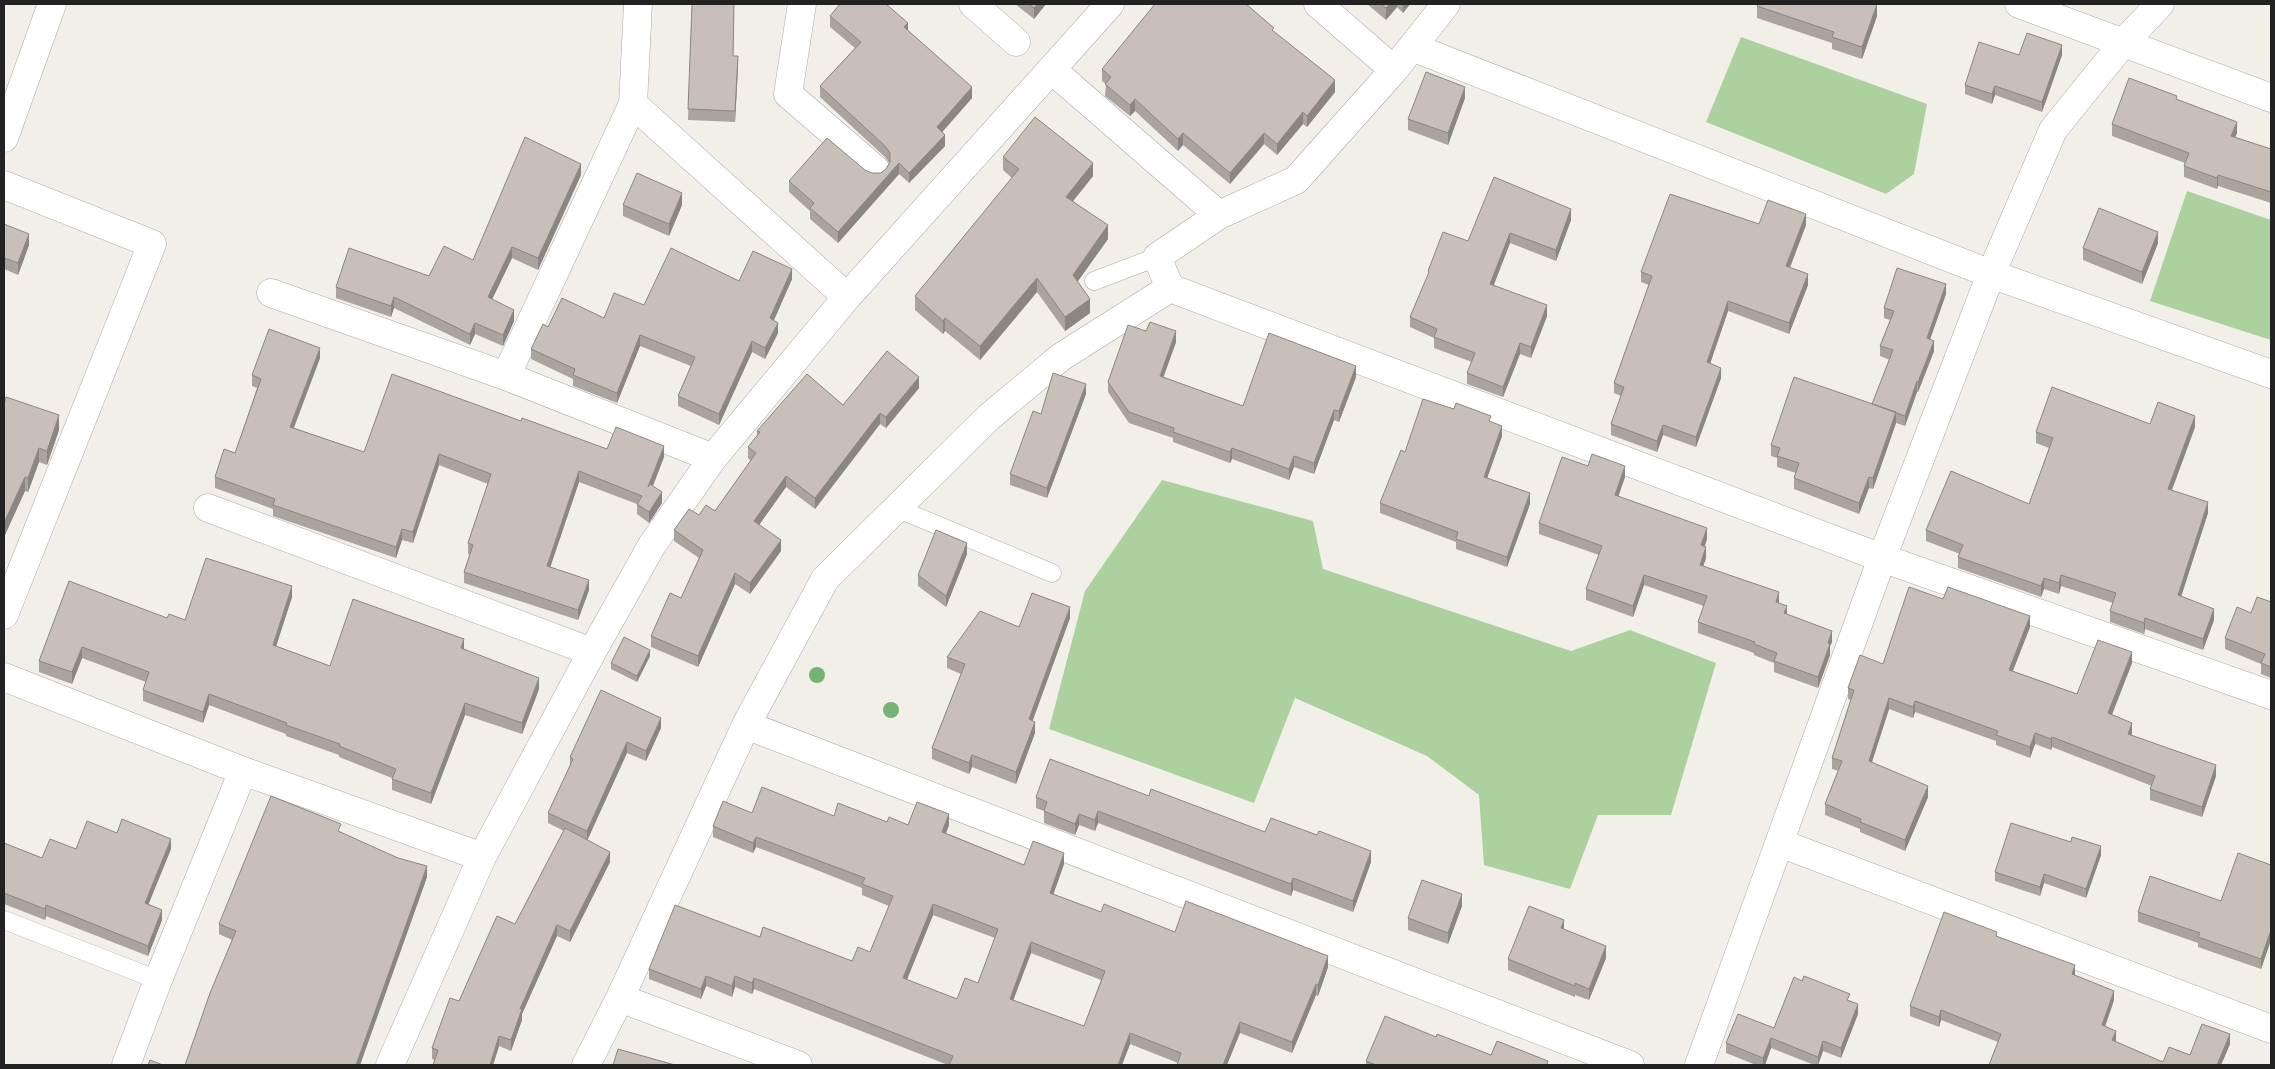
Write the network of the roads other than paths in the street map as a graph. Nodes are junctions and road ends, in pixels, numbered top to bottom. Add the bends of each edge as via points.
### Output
1 (52, 4) edge
2 (638, 4) edge
3 (802, 4) edge
4 (973, 4) edge
5 (1110, 4) edge
6 (1318, 4) edge
7 (1446, 4) edge
8 (2019, 4) edge
9 (2160, 4) edge
10 (1016, 42) dead end
11 (2124, 42) junction
12 (1412, 47) junction
13 (1052, 70) junction
14 (1394, 70) junction
15 (2271, 98) edge
16 (633, 104) junction
17 (4, 138) edge
18 (875, 169) dead end
19 (4, 186) edge
20 (1219, 215) junction
21 (1157, 257) junction
22 (1991, 274) junction
23 (1094, 281) dead end
24 (1170, 288) junction
25 (271, 292) dead end
26 (847, 297) junction
27 (2271, 374) edge
28 (506, 376) junction
29 (713, 458) junction
30 (208, 508) dead end
31 (896, 508) junction
32 (1882, 558) junction
33 (1052, 573) dead end
34 (4, 615) edge
35 (592, 652) junction
36 (4, 677) edge
37 (2271, 695) edge
38 (746, 726) junction
39 (243, 771) junction
40 (1780, 844) junction
41 (482, 857) junction
42 (4, 920) edge
43 (158, 980) junction
44 (620, 998) junction
45 (2271, 1029) edge
46 (126, 1065) edge
47 (390, 1065) edge
48 (586, 1065) edge
49 (798, 1065) edge
50 (1630, 1065) edge
51 (1700, 1065) edge

1 - 17 street
2 - 16 street
3 - 18 street via 788,94
4 - 10 street
5 - 13 street
6 - 14 street
7 - 12 street
8 - 11 street
9 - 11 street
11 - 15 street
11 - 22 street via 2054,130
12 - 14 street
12 - 22 street
13 - 20 street
13 - 26 street
14 - 20 street via 1296,180
16 - 26 street
16 - 28 street
19 - 34 street via 152,244
20 - 21 street
21 - 23 lane
21 - 24 street
22 - 27 street
22 - 32 street
24 - 31 street via 1061,357 989,417
24 - 32 street
25 - 28 street
26 - 29 street
28 - 29 street
29 - 35 street via 652,545
30 - 35 street
31 - 33 lane
31 - 38 street via 825,579
32 - 37 street
32 - 40 street
35 - 41 street
36 - 39 street
38 - 44 street
38 - 50 street
39 - 41 street
39 - 43 street
40 - 45 street
40 - 51 street
41 - 47 street
42 - 43 lane
43 - 46 street
44 - 48 street
44 - 49 street

